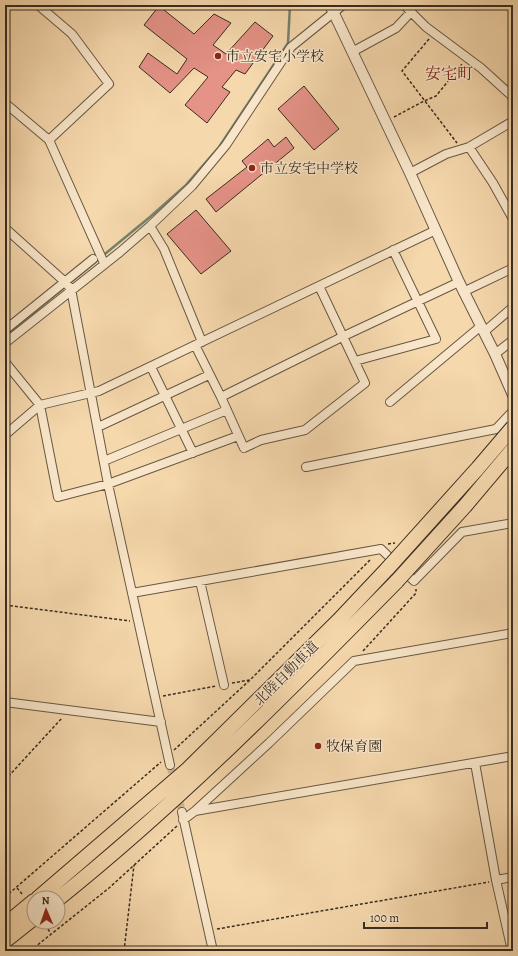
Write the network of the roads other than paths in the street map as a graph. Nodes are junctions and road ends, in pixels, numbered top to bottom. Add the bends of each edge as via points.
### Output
1 (38, 5) edge
2 (344, 5) edge
3 (404, 5) edge
4 (332, 8) edge
5 (411, 12) junction
6 (352, 52) junction
7 (513, 97) edge
8 (5, 103) edge
9 (513, 121) edge
10 (48, 140) junction
11 (465, 148) junction
12 (410, 173) junction
13 (513, 219) edge
14 (150, 226) junction
15 (5, 228) edge
16 (436, 230) junction
17 (393, 250) junction
18 (96, 256) junction
19 (104, 263) junction
20 (513, 268) edge
21 (64, 281) junction
22 (319, 286) junction
23 (461, 287) junction
24 (71, 289) junction
25 (418, 302) junction
26 (513, 307) edge
27 (482, 329) junction
28 (5, 330) edge
29 (344, 336) junction
30 (513, 340) edge
31 (5, 343) edge
32 (198, 344) junction
33 (495, 354) junction
34 (355, 361) junction
35 (5, 362) edge
36 (151, 367) junction
37 (209, 375) junction
38 (92, 393) junction
39 (513, 395) edge
40 (165, 396) junction
41 (221, 397) junction
42 (390, 402) dead end
43 (40, 405) junction
44 (227, 410) junction
45 (513, 411) edge
46 (513, 427) edge
47 (98, 428) junction
48 (181, 429) junction
49 (5, 435) edge
50 (238, 436) junction
51 (513, 449) edge
52 (193, 453) junction
53 (104, 461) junction
54 (306, 467) dead end
55 (108, 484) junction
56 (513, 523) edge
57 (200, 581) junction
58 (132, 593) junction
59 (513, 633) edge
60 (224, 685) road end
61 (5, 702) edge
62 (161, 722) junction
63 (513, 756) edge
64 (475, 763) junction
65 (170, 765) tunnel mouth
66 (195, 812) junction
67 (513, 877) edge
68 (496, 880) junction
69 (47, 890) edge
70 (66, 892) edge
71 (26, 900) edge
72 (26, 924) edge
73 (5, 925) edge
74 (5, 941) edge
75 (213, 951) edge
76 (512, 951) edge

1 - 10 street via 72,34 110,84
2 - 4 street
3 - 5 street
4 - 6 street
4 - 14 street via 291,47 226,145 192,186
5 - 6 street via 396,28
5 - 7 street
6 - 12 street
8 - 10 street
9 - 11 street
10 - 18 street
11 - 12 street via 446,154
11 - 13 street via 493,184
12 - 16 street
14 - 19 street
14 - 32 street via 164,249
15 - 21 street
16 - 17 street
16 - 23 street
17 - 22 street
17 - 25 street
18 - 19 street
18 - 21 street
19 - 24 street
20 - 23 street
21 - 24 street
21 - 28 street
22 - 29 street
22 - 32 street
23 - 25 street
23 - 27 street
24 - 31 street
24 - 38 street
25 - 29 street
25 - 34 street via 436,339
26 - 27 street
27 - 33 street
27 - 42 street
29 - 34 street
29 - 41 street
30 - 33 street
32 - 36 street
32 - 37 street
33 - 39 street
34 - 50 street via 365,384 305,430 261,440 244,448
35 - 43 street
36 - 38 street
36 - 40 street
37 - 40 street
37 - 41 street
38 - 43 street
38 - 47 street
40 - 47 street
40 - 48 street
41 - 44 street
43 - 49 street
43 - 55 street via 58,497
44 - 48 street
44 - 50 street
45 - 54 street via 496,430
46 - 69 highway, 北陸自動車道, bridge via 334,626 188,769
47 - 53 street
48 - 52 street
48 - 53 street
50 - 52 street
51 - 70 highway, 北陸自動車道, bridge via 398,581 295,685 188,786
52 - 55 street
53 - 55 street
55 - 58 street
56 - 57 street via 462,532 414,581 384,547
57 - 58 street
57 - 60 street
58 - 62 street
59 - 66 street via 354,661
61 - 62 street
62 - 65 street
63 - 64 street
64 - 66 street
64 - 68 street
66 - 75 street via 182,816
67 - 68 street
68 - 76 street
71 - 73 highway
72 - 74 highway

